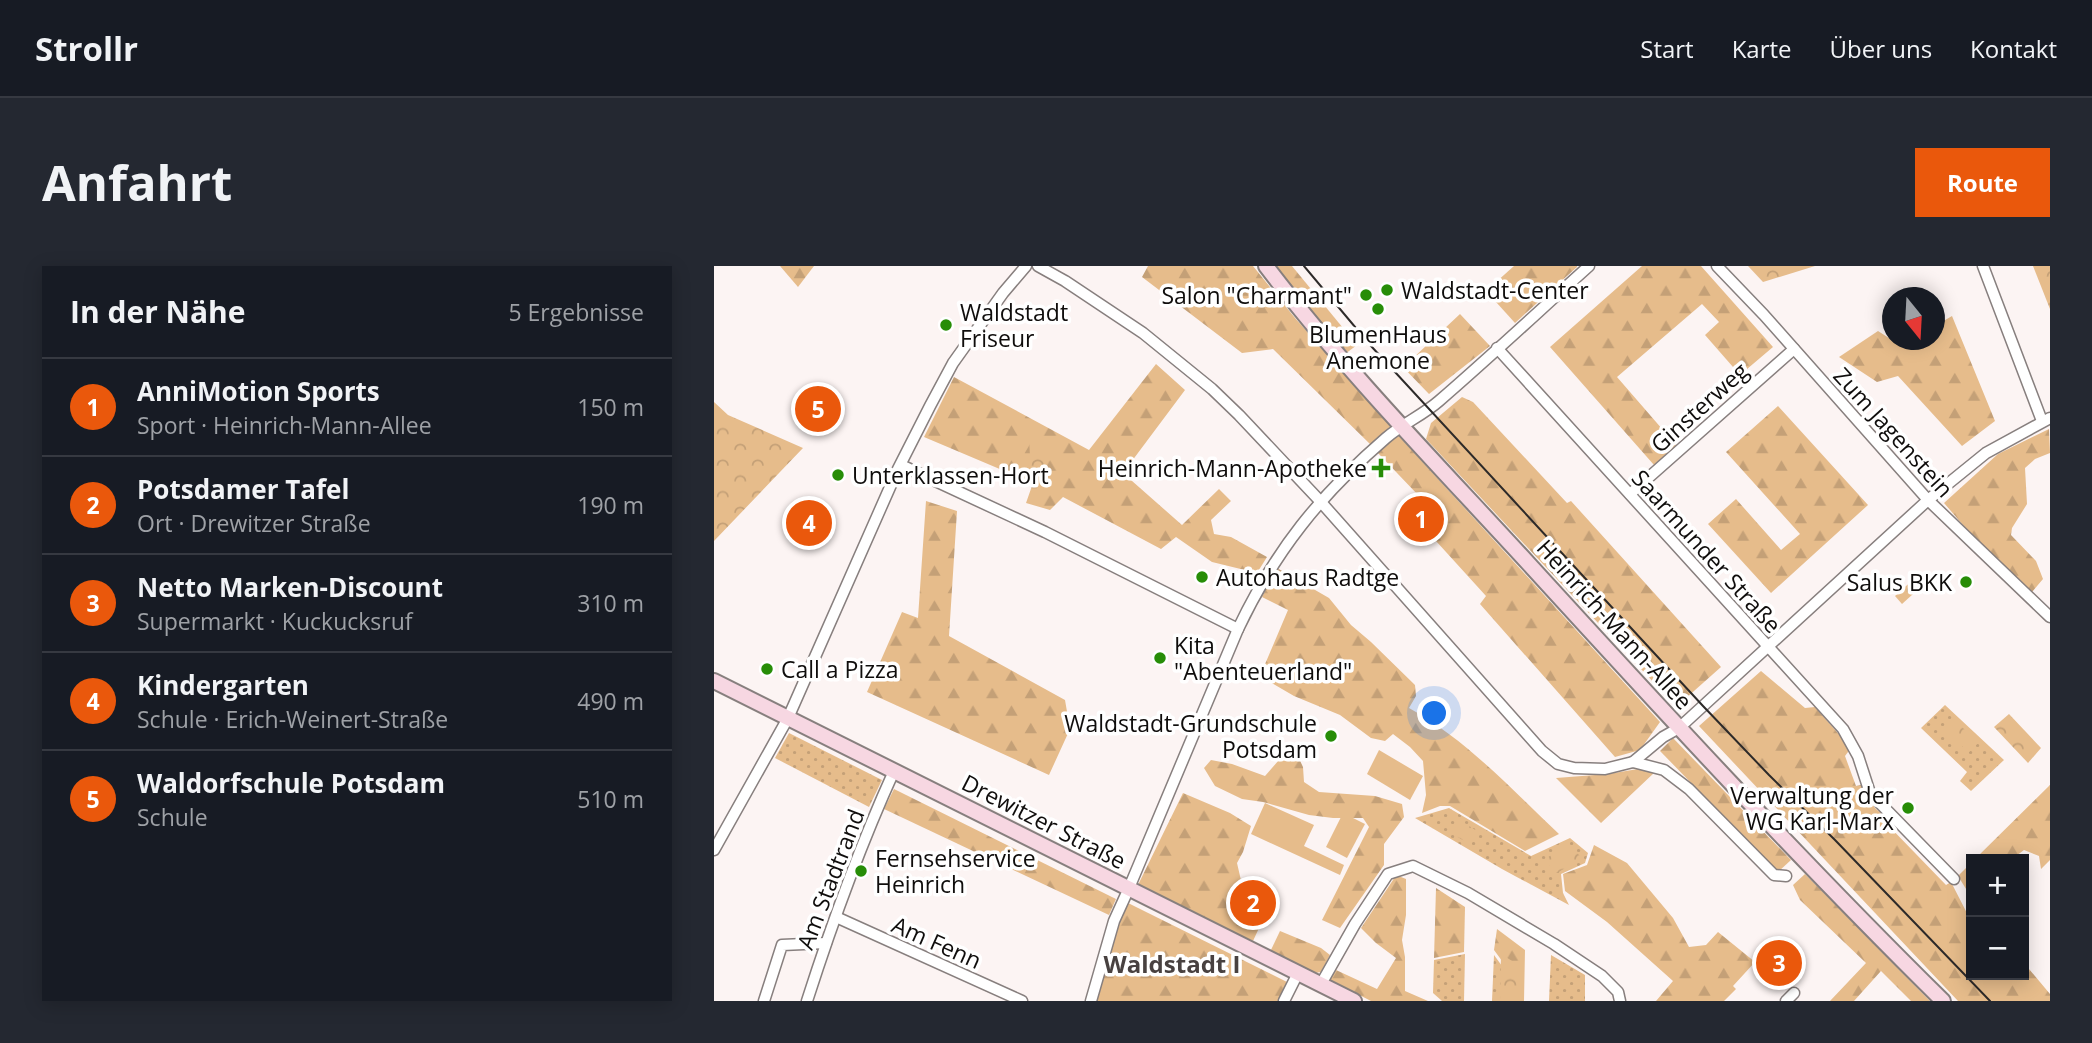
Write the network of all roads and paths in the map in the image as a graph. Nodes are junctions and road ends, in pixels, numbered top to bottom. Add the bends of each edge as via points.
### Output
1 (1026, 266) edge
2 (1038, 266) edge
3 (1266, 266) edge
4 (1589, 266) edge
5 (1717, 266) edge
6 (1983, 266) edge
7 (1497, 348) junction
8 (1794, 349) junction
9 (2046, 419) edge
10 (1403, 427) junction
11 (901, 465) junction
12 (1630, 494) junction
13 (1928, 500) junction
14 (1321, 501) junction
15 (2050, 617) edge
16 (1237, 629) junction
17 (1768, 647) junction
18 (714, 681) edge
19 (788, 718) junction
20 (1679, 728) junction
21 (1633, 762) junction
22 (894, 771) junction
23 (714, 850) edge
24 (1786, 876) dead end
25 (1954, 879) dead end
26 (1129, 888) junction
27 (836, 917) junction
28 (826, 943) junction
29 (1298, 973) junction
30 (1321, 984) junction
31 (764, 1001) edge
32 (807, 1001) edge
33 (1022, 1001) edge
34 (1091, 1001) edge
35 (1284, 1001) edge
36 (1354, 1001) edge
37 (1620, 1001) edge
38 (1943, 1001) edge

1 - 11 street via 953,363
2 - 14 street via 1166,351 1239,415
3 - 10 main road, Heinrich-Mann-Allee
4 - 7 street
5 - 8 street, Zum Jagenstein
6 - 9 street
7 - 10 street
7 - 12 street, Saarmunder Straße
8 - 12 street, Ginsterweg
8 - 13 street, Zum Jagenstein
9 - 13 street via 1986,453
10 - 14 street
10 - 20 main road, Heinrich-Mann-Allee
11 - 16 street
11 - 19 street
12 - 17 street, Saarmunder Straße
13 - 15 street, Zum Jagenstein
13 - 17 street
14 - 16 street via 1268,572
14 - 21 street via 1542,751 1558,764 1574,768 1605,769
16 - 26 street
17 - 20 street
17 - 25 street, Saarmunder Straße via 1843,729 1870,793
18 - 19 main road, Drewitzer Straße
19 - 22 main road, Drewitzer Straße
19 - 23 street
20 - 21 street
20 - 38 main road, Heinrich-Mann-Allee
21 - 24 street via 1664,770 1689,789 1774,875
22 - 26 main road, Drewitzer Straße
22 - 27 street, Am Stadtrand
26 - 29 main road, Drewitzer Straße
26 - 34 street via 1114,921
27 - 28 street, Am Stadtrand
27 - 33 street, Am Fenn
28 - 31 street via 782,945
28 - 32 street, Am Stadtrand
29 - 30 main road, Drewitzer Straße
29 - 35 street
30 - 36 main road, Drewitzer Straße
30 - 37 street via 1388,874 1413,866 1554,944 1602,976 1618,992

